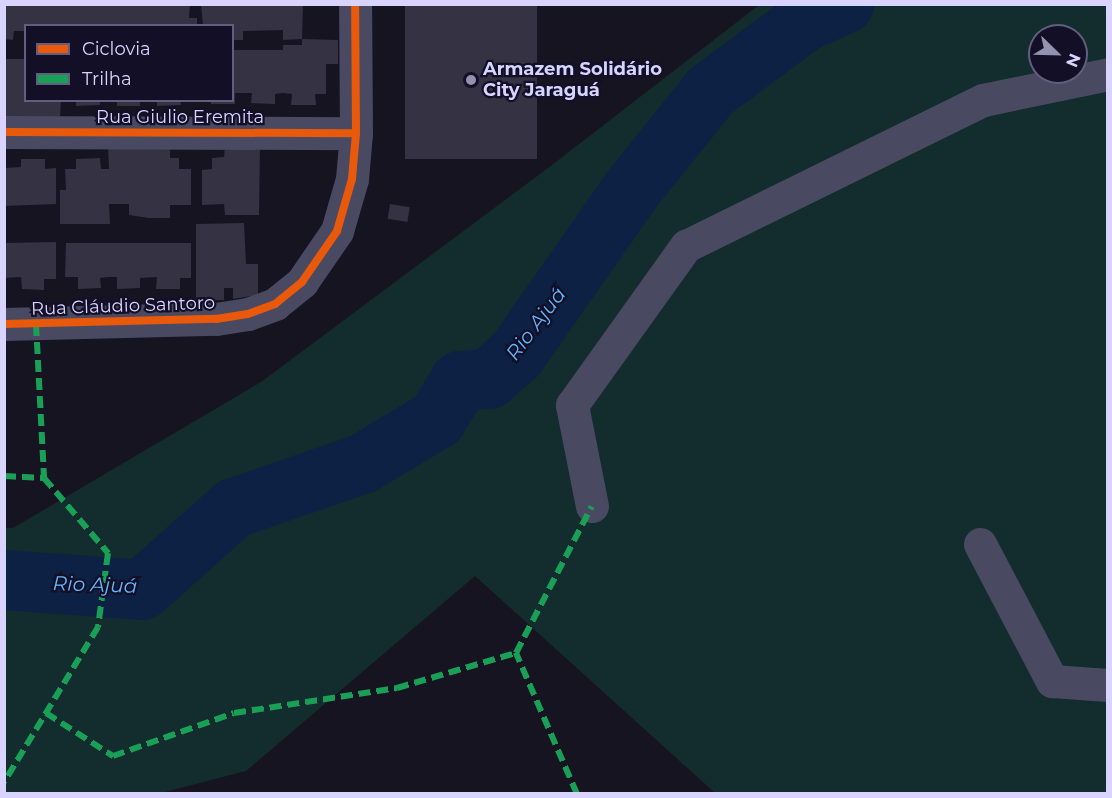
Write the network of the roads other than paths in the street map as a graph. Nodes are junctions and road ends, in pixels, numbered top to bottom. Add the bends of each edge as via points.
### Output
1 (356, 4) edge
2 (1107, 74) edge
3 (4, 132) edge
4 (356, 134) junction
5 (4, 324) edge
6 (592, 506) dead end
7 (980, 544) dead end
8 (1107, 685) edge

1 - 4 street, Rua Cláudio Santoro
2 - 6 street via 983,100 686,246 572,405
3 - 4 street, Rua Giulio Eremita
4 - 5 street, Rua Cláudio Santoro via 352,178 337,231 302,282 275,304 248,314 186,321
7 - 8 street via 1052,681

